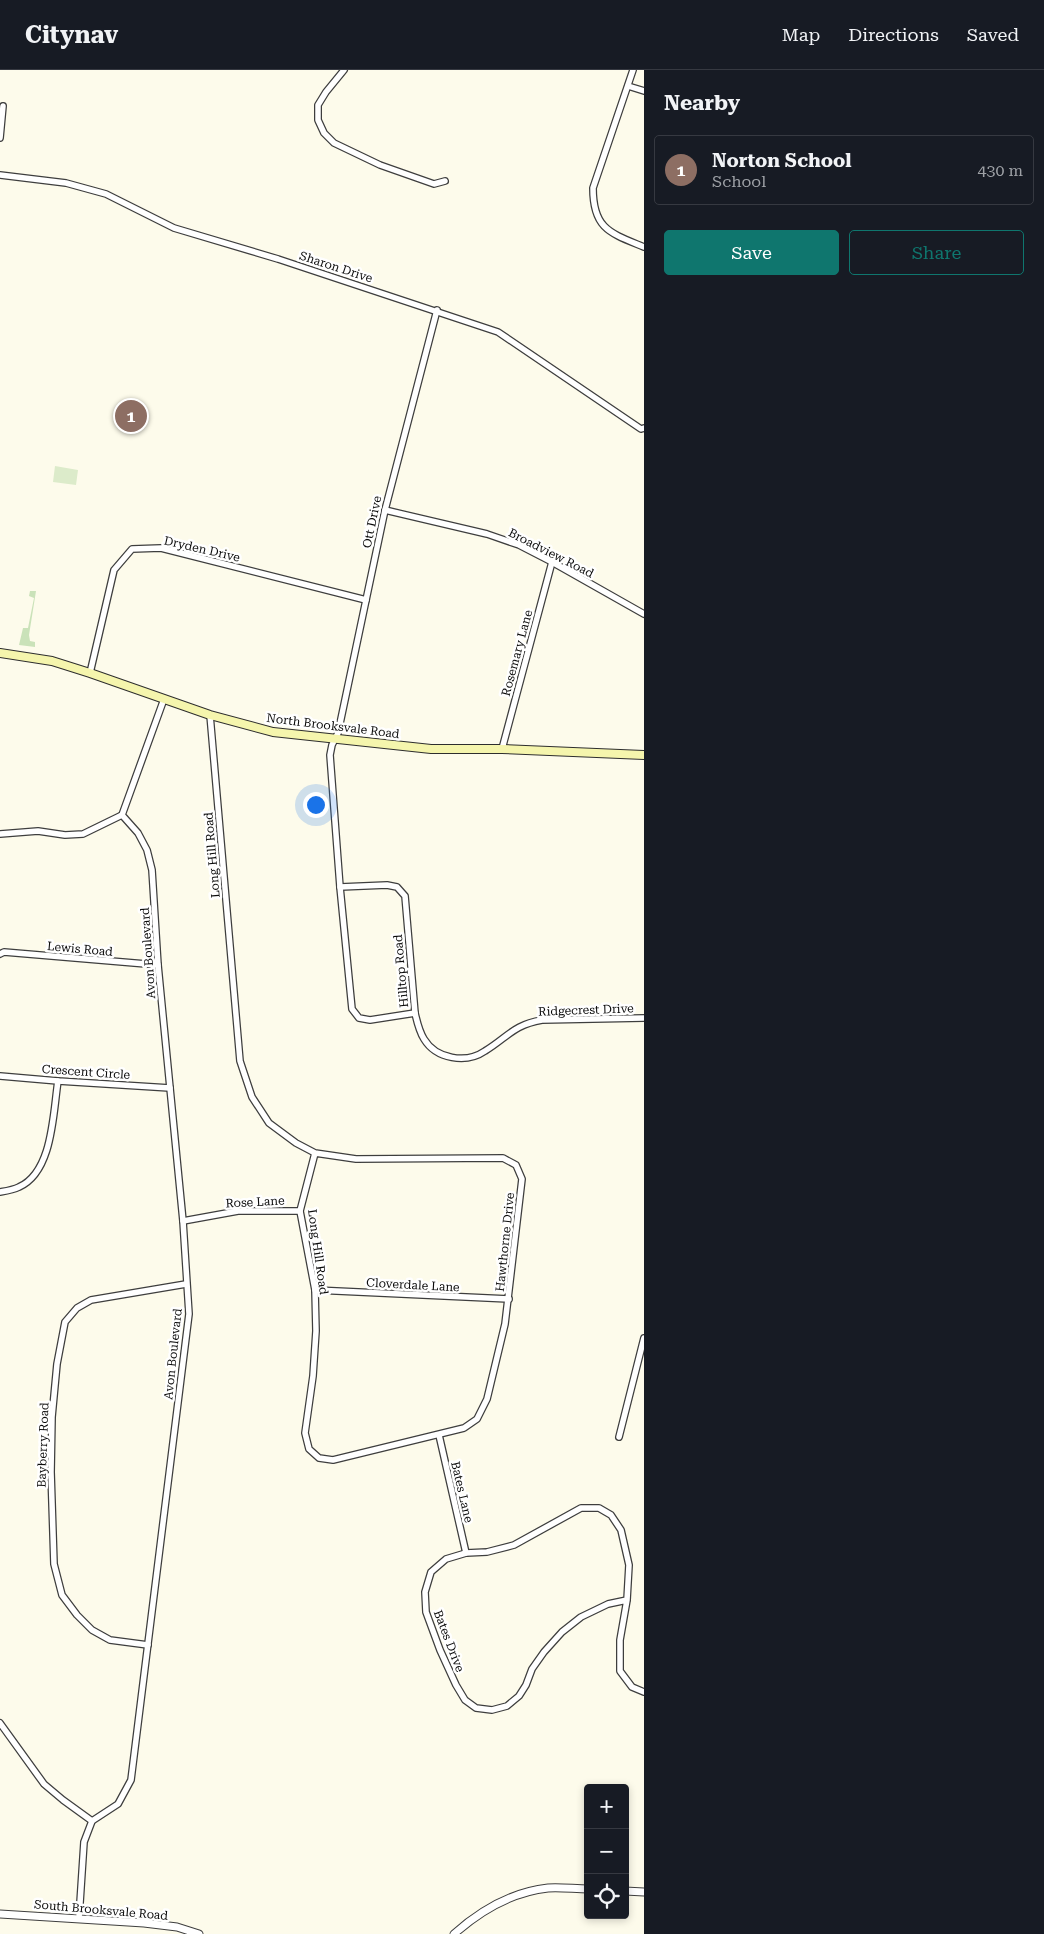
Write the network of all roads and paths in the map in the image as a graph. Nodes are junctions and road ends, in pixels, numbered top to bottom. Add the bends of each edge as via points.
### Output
1 (344, 70) edge
2 (633, 70) edge
3 (628, 86) junction
4 (644, 91) edge
5 (3, 106) dead end
6 (0, 138) edge
7 (0, 175) edge
8 (445, 181) dead end
9 (644, 246) edge
10 (437, 310) junction
11 (644, 428) edge
12 (384, 510) junction
13 (552, 562) junction
14 (366, 600) junction
15 (644, 614) edge
16 (0, 653) edge
17 (90, 673) junction
18 (164, 699) junction
19 (210, 715) junction
20 (334, 739) junction
21 (502, 749) junction
22 (644, 755) edge
23 (122, 815) junction
24 (0, 834) edge
25 (340, 887) junction
26 (0, 954) edge
27 (158, 965) junction
28 (415, 1013) junction
29 (644, 1018) edge
30 (0, 1076) edge
31 (58, 1082) junction
32 (170, 1088) junction
33 (315, 1153) junction
34 (0, 1192) edge
35 (300, 1211) junction
36 (182, 1221) junction
37 (186, 1284) junction
38 (315, 1290) junction
39 (509, 1300) junction
40 (644, 1338) edge
41 (439, 1435) junction
42 (619, 1437) dead end
43 (466, 1553) junction
44 (626, 1600) junction
45 (148, 1645) junction
46 (644, 1692) edge
47 (0, 1723) edge
48 (92, 1821) junction
49 (584, 1890) edge
50 (629, 1891) edge
51 (644, 1892) edge
52 (0, 1914) edge
53 (79, 1918) junction
54 (199, 1934) edge
55 (454, 1934) edge

1 - 8 street via 318,105 318,120 324,134 334,143 380,165 434,184
2 - 3 street
3 - 4 street
3 - 9 street via 593,188 593,207 602,225 618,236
5 - 6 street
7 - 10 street, Sharon Drive via 66,183 106,194 174,228
10 - 11 street, Sharon Drive via 498,332
10 - 12 street, Ott Drive
12 - 13 street, Broadview Road via 487,534 519,545
12 - 14 street, Ott Drive
13 - 15 street, Broadview Road
13 - 21 street, Rosemary Lane
14 - 17 street, Dryden Drive via 161,548 132,549 114,570
14 - 20 street, Ott Drive via 338,733
16 - 17 main road, North Brooksvale Road via 52,661
17 - 18 main road, North Brooksvale Road
18 - 19 main road, North Brooksvale Road
18 - 23 street
19 - 20 main road, North Brooksvale Road via 273,732
19 - 33 street, Long Hill Road via 240,1061 252,1097 269,1123 296,1144
20 - 21 main road, North Brooksvale Road via 431,749
20 - 25 street, Hilltop Road via 330,755
21 - 22 main road, North Brooksvale Road
23 - 24 street via 83,834 38,831
23 - 27 street, Avon Boulevard via 138,833 152,870
25 - 28 street, Hilltop Road via 387,884 397,887 405,896
25 - 28 street, Hilltop Road via 352,1009 359,1018 370,1020
26 - 27 street, Lewis Road
27 - 32 street, Avon Boulevard
28 - 29 street, Ridgecrest Drive via 424,1040 433,1050 459,1058 485,1052 526,1022
30 - 31 street, Crescent Circle
31 - 32 street, Crescent Circle
31 - 34 street via 44,1159 33,1177 19,1187
32 - 36 street, Avon Boulevard
33 - 35 street, Long Hill Road
33 - 39 street, Hawthorne Drive via 356,1159 503,1158 516,1165 522,1179
35 - 36 street, Rose Lane via 238,1211
35 - 38 street, Long Hill Road
36 - 37 street, Avon Boulevard
37 - 45 street, Avon Boulevard via 189,1314
37 - 45 street, Bayberry Road via 92,1300 77,1308 65,1322 56,1373 50,1472 54,1564 62,1595 92,1630 110,1640
38 - 39 street, Cloverdale Lane
38 - 41 street, Long Hill Road via 313,1376 305,1433 309,1449 319,1458 333,1460
39 - 41 street, Hawthorne Drive via 486,1399 477,1419 464,1428
40 - 42 street
41 - 43 street, Bates Lane
43 - 44 street, Bates Drive via 514,1545 581,1508 599,1508 611,1515 621,1530 629,1565
43 - 44 street, Bates Drive via 446,1559 431,1572 424,1592 426,1612 444,1659 465,1700 476,1708 492,1710 507,1706 519,1696 532,1669 562,1632 581,1617 608,1604
44 - 46 street, Bates Drive via 620,1640 620,1671 632,1687
45 - 48 street, Avon Boulevard via 131,1780 118,1804
47 - 48 street via 44,1784
48 - 53 street via 84,1842
49 - 55 street via 548,1888 517,1895 473,1918
50 - 51 street
52 - 53 street, South Brooksvale Road
53 - 54 street, South Brooksvale Road via 177,1927

